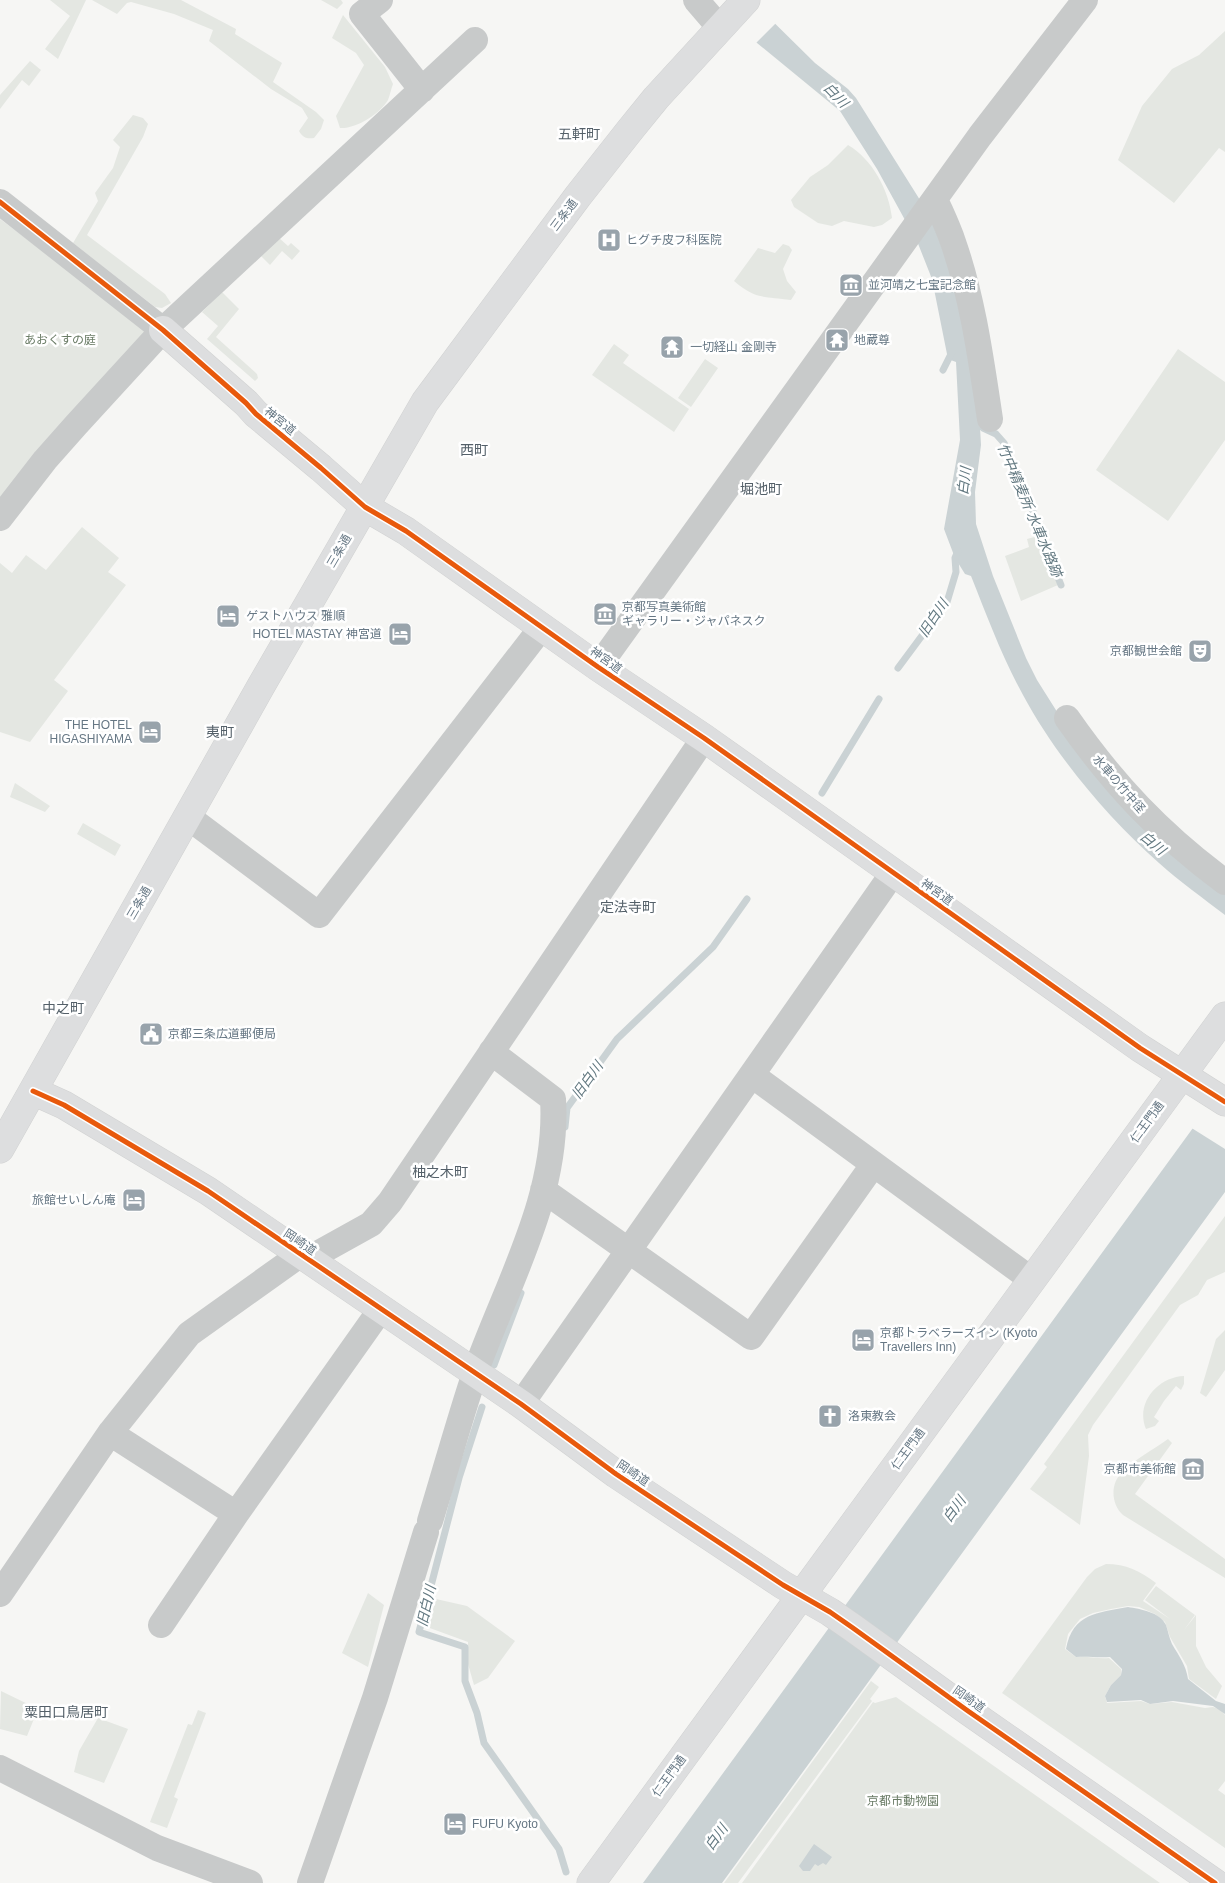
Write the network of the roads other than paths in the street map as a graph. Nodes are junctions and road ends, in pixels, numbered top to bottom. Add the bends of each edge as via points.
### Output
1 (380, 0) edge
2 (696, 0) edge
3 (746, 0) edge
4 (1085, 0) edge
5 (724, 24) junction
6 (476, 40) dead end
7 (422, 90) junction
8 (0, 202) edge
9 (932, 204) junction
10 (163, 330) junction
11 (990, 419) dead end
12 (365, 507) junction
13 (0, 518) edge
14 (542, 626) junction
15 (598, 667) junction
16 (1067, 718) dead end
17 (704, 738) junction
18 (188, 817) junction
19 (894, 873) junction
20 (1225, 882) edge
21 (1225, 1016) edge
22 (491, 1052) junction
23 (1182, 1074) junction
24 (752, 1075) junction
25 (33, 1091) junction
26 (1216, 1096) edge
27 (0, 1149) edge
28 (873, 1165) junction
29 (551, 1195) junction
30 (629, 1252) junction
31 (304, 1256) junction
32 (1032, 1280) junction
33 (382, 1309) junction
34 (476, 1373) junction
35 (522, 1404) junction
36 (110, 1433) junction
37 (236, 1514) junction
38 (0, 1594) edge
39 (801, 1596) junction
40 (161, 1625) dead end
41 (0, 1768) edge
42 (250, 1883) edge
43 (310, 1883) edge
44 (591, 1883) edge
45 (1215, 1883) edge

1 - 7 street via 362,14
2 - 5 street
3 - 5 street, 三条通
4 - 9 street
5 - 12 street, 三条通 via 656,98 613,152 431,394
6 - 7 street
7 - 10 street
8 - 10 street, 神宮道
9 - 11 street via 953,242 970,304
9 - 15 street
10 - 12 street, 神宮道
10 - 13 street via 64,439
12 - 14 street, 神宮道 via 406,531
12 - 18 street, 三条通
14 - 15 street, 神宮道
14 - 18 street via 319,916
15 - 17 street, 神宮道
16 - 20 street, 水車の竹中径 via 1144,814
17 - 19 street, 神宮道
17 - 22 street
18 - 25 street, 三条通
19 - 23 street, 神宮道 via 1140,1048
19 - 24 street
21 - 23 street, 仁王門通
22 - 29 street via 553,1099
22 - 31 street via 390,1202 371,1224
23 - 26 street, 神宮道
23 - 32 street, 仁王門通
24 - 28 street
24 - 30 street
25 - 27 street, 三条通
25 - 31 street, 岡崎道 via 64,1105 208,1191
28 - 30 street via 751,1337
28 - 32 street
29 - 30 street
29 - 34 street via 540,1208
30 - 35 street
31 - 33 street, 岡崎道
31 - 36 street via 189,1334
32 - 39 street, 仁王門通
33 - 34 street, 岡崎道
33 - 37 street
34 - 35 street, 岡崎道
34 - 43 street via 375,1698
35 - 39 street, 岡崎道 via 616,1474
36 - 37 street
36 - 38 street
37 - 40 street
39 - 44 street, 仁王門通
39 - 45 street, 岡崎道 via 830,1612
41 - 42 street via 158,1848

